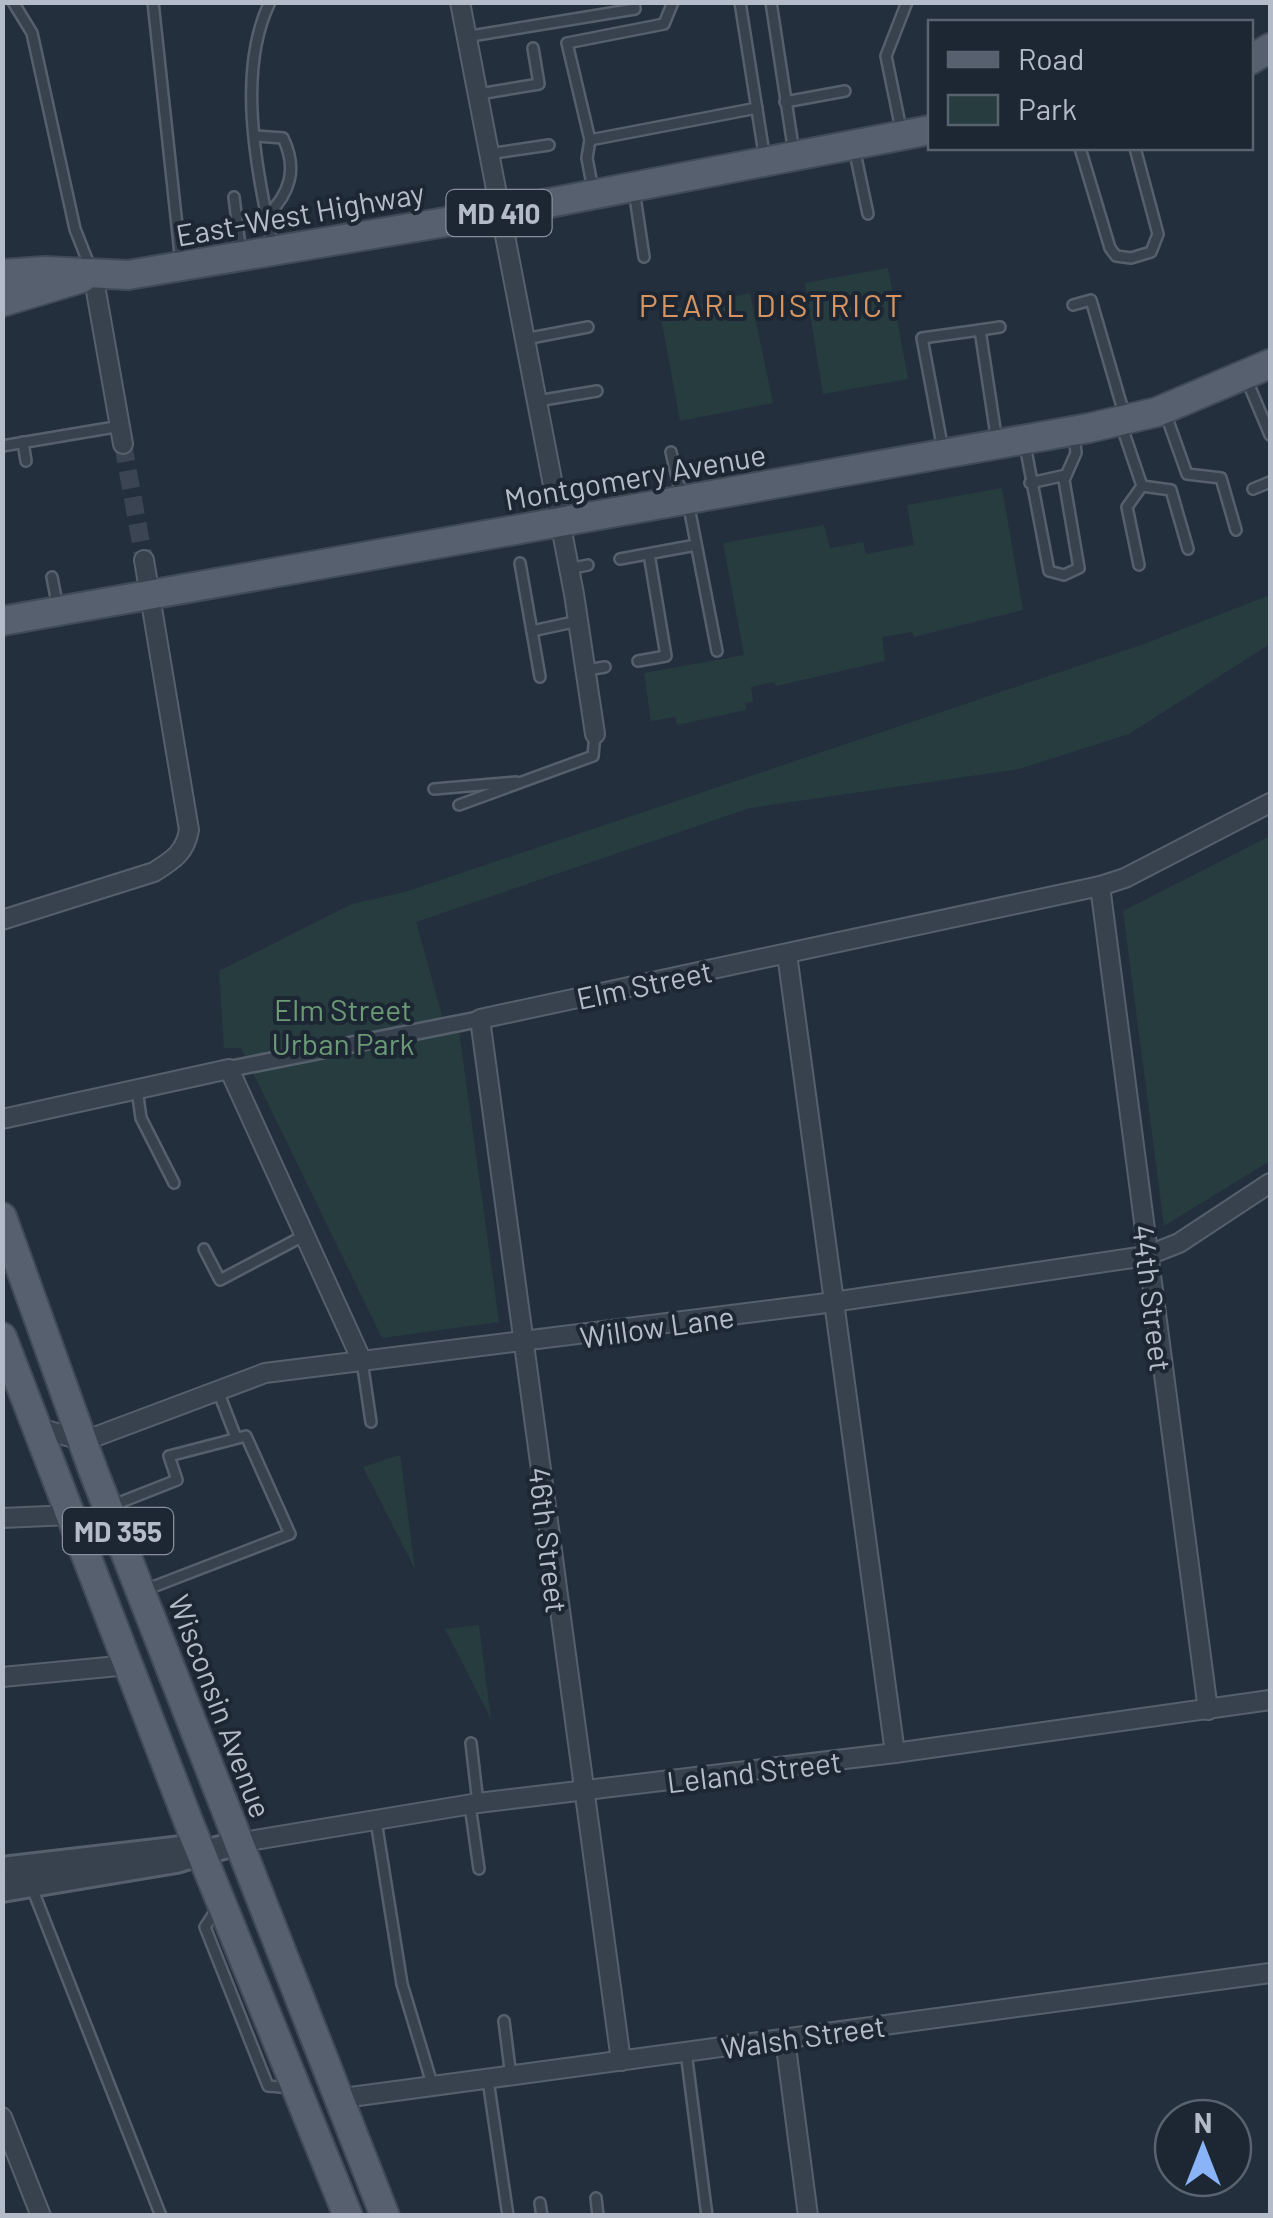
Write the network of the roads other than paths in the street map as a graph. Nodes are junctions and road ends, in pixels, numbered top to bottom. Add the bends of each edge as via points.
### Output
1 (13, 2) edge
2 (153, 2) edge
3 (270, 2) edge
4 (460, 2) edge
5 (634, 2) edge
6 (673, 2) edge
7 (740, 2) edge
8 (772, 2) edge
9 (907, 2) edge
10 (466, 37) junction
11 (533, 48) dead end
12 (846, 91) dead end
13 (476, 95) junction
14 (785, 102) junction
15 (757, 108) junction
16 (928, 130) edge
17 (256, 136) junction
18 (902, 136) junction
19 (590, 140) junction
20 (550, 145) dead end
21 (854, 145) junction
22 (1081, 150) edge
23 (1136, 150) edge
24 (487, 154) junction
25 (795, 157) junction
26 (766, 162) junction
27 (633, 187) junction
28 (594, 195) junction
29 (234, 197) dead end
30 (498, 213) junction
31 (868, 214) dead end
32 (267, 216) junction
33 (274, 250) junction
34 (241, 256) junction
35 (644, 257) dead end
36 (182, 266) junction
37 (2, 274) edge
38 (93, 274) junction
39 (2, 302) edge
40 (1073, 305) dead end
41 (1000, 326) dead end
42 (588, 327) dead end
43 (980, 330) junction
44 (522, 340) junction
45 (1270, 364) edge
46 (1245, 376) junction
47 (597, 391) dead end
48 (534, 402) junction
49 (1164, 409) junction
50 (1123, 420) junction
51 (1073, 431) junction
52 (122, 435) joint
53 (1270, 435) edge
54 (23, 442) junction
55 (1011, 442) junction
56 (2, 446) edge
57 (672, 452) dead end
58 (944, 454) junction
59 (26, 461) dead end
60 (1187, 474) junction
61 (1067, 475) junction
62 (1030, 482) junction
63 (1270, 482) edge
64 (1142, 486) junction
65 (1253, 489) dead end
66 (1171, 490) junction
67 (685, 502) junction
68 (558, 522) junction
69 (1236, 530) dead end
70 (696, 546) junction
71 (1188, 549) dead end
72 (649, 554) junction
73 (620, 559) dead end
74 (144, 560) tunnel mouth
75 (520, 563) dead end
76 (1139, 564) dead end
77 (588, 565) dead end
78 (568, 570) junction
79 (52, 577) dead end
80 (150, 594) junction
81 (58, 611) junction
82 (2, 621) edge
83 (578, 621) junction
84 (532, 631) junction
85 (717, 652) dead end
86 (638, 661) dead end
87 (606, 667) dead end
88 (586, 670) junction
89 (540, 677) dead end
90 (596, 734) joint
91 (529, 780) junction
92 (434, 790) dead end
93 (1270, 804) edge
94 (459, 805) dead end
95 (1100, 886) junction
96 (2, 920) edge
97 (786, 954) junction
98 (480, 1019) junction
99 (228, 1069) junction
100 (137, 1089) junction
101 (2, 1119) edge
102 (174, 1183) dead end
103 (1270, 1183) edge
104 (2, 1217) edge
105 (307, 1234) junction
106 (204, 1249) dead end
107 (1146, 1256) junction
108 (836, 1302) junction
109 (2, 1337) edge
110 (523, 1344) junction
111 (362, 1361) junction
112 (218, 1391) junction
113 (371, 1422) dead end
114 (36, 1427) junction
115 (235, 1435) junction
116 (84, 1441) junction
117 (108, 1507) junction
118 (71, 1515) junction
119 (2, 1518) edge
120 (142, 1590) junction
121 (129, 1665) junction
122 (2, 1677) edge
123 (1270, 1700) edge
124 (1208, 1710) junction
125 (471, 1743) dead end
126 (894, 1753) junction
127 (582, 1792) junction
128 (474, 1804) junction
129 (376, 1820) junction
130 (238, 1843) junction
131 (201, 1850) junction
132 (2, 1869) edge
133 (479, 1869) dead end
134 (31, 1886) junction
135 (2, 1890) edge
136 (1270, 1974) edge
137 (504, 2022) dead end
138 (785, 2039) junction
139 (686, 2052) junction
140 (621, 2061) junction
141 (510, 2078) junction
142 (488, 2080) junction
143 (433, 2087) junction
144 (336, 2099) junction
145 (2, 2116) edge
146 (596, 2198) dead end
147 (540, 2203) dead end
148 (41, 2216) edge
149 (161, 2216) edge
150 (348, 2216) edge
151 (385, 2216) edge
152 (508, 2216) edge
153 (542, 2216) edge
154 (598, 2216) edge
155 (707, 2216) edge
156 (808, 2216) edge

1 - 38 lane via 32,34 75,229
2 - 36 lane
3 - 17 lane via 254,77
4 - 10 street
5 - 10 lane via 635,9
6 - 19 lane via 664,24 567,43
7 - 15 lane
8 - 14 lane
9 - 18 lane via 886,56
10 - 13 street
11 - 13 lane via 539,84
12 - 14 lane
13 - 24 street
14 - 25 lane
15 - 19 lane
15 - 26 lane
16 - 18 main road, East-West Highway / MD 410
17 - 32 lane
17 - 32 lane via 283,138 291,160 284,198
18 - 21 main road, East-West Highway / MD 410
19 - 28 lane
20 - 24 lane
21 - 25 main road, East-West Highway / MD 410
21 - 31 lane
22 - 23 lane via 1110,248 1131,258 1151,252 1158,234
24 - 30 street
25 - 26 main road, East-West Highway / MD 410
26 - 27 main road, East-West Highway / MD 410
27 - 28 main road, East-West Highway / MD 410
27 - 35 lane
28 - 30 main road, East-West Highway / MD 410
29 - 34 lane
30 - 33 main road, East-West Highway / MD 410
30 - 44 street
32 - 33 lane
33 - 34 main road, East-West Highway / MD 410
34 - 36 main road, East-West Highway / MD 410
36 - 38 main road, East-West Highway / MD 410
37 - 38 main road, East-West Highway / MD 410
38 - 39 main road, East-West Highway
38 - 52 street
40 - 50 lane via 1090,300
41 - 43 lane
42 - 44 lane
43 - 55 lane
43 - 58 lane via 922,338
44 - 48 street
45 - 46 main road, Montgomery Avenue
46 - 49 main road, Montgomery Avenue
46 - 53 lane
47 - 48 lane
48 - 68 street
49 - 50 main road, Montgomery Avenue
49 - 60 lane
50 - 51 main road, Montgomery Avenue
50 - 64 lane
51 - 55 main road, Montgomery Avenue
51 - 61 lane via 1076,453
52 - 54 lane
54 - 56 lane
54 - 59 lane
55 - 58 main road, Montgomery Avenue
55 - 62 lane
57 - 67 lane
58 - 67 main road, Montgomery Avenue
60 - 66 lane
60 - 69 lane via 1221,478
61 - 62 lane
61 - 62 lane via 1079,568 1064,575 1048,572
63 - 65 lane
64 - 66 lane
64 - 76 lane via 1127,507
66 - 71 lane
67 - 68 main road, Montgomery Avenue
67 - 70 lane
68 - 78 street
68 - 80 main road, Montgomery Avenue
70 - 72 lane
70 - 85 lane
72 - 73 lane
72 - 86 lane via 666,656
74 - 80 street
75 - 84 lane
77 - 78 lane
78 - 83 street
79 - 81 lane
80 - 81 main road, Montgomery Avenue
80 - 96 street via 190,830 182,852 154,872
81 - 82 main road, Montgomery Avenue
83 - 84 lane
83 - 88 street
84 - 89 lane
87 - 88 lane
88 - 90 street
90 - 91 lane via 594,756
91 - 92 lane
91 - 94 lane
93 - 95 street, Elm Street
95 - 97 street, Elm Street
95 - 107 street, 44th Street
97 - 98 street, Elm Street
97 - 108 street
98 - 99 street, Elm Street
98 - 110 street, 46th Street
99 - 100 street, Elm Street
99 - 105 street
100 - 101 street, Elm Street
100 - 102 lane via 141,1118
103 - 107 street, Willow Lane via 1179,1243
104 - 116 main road, Wisconsin Avenue / MD 355
105 - 106 lane via 220,1280
105 - 111 street
107 - 108 street, Willow Lane
107 - 124 street, 44th Street
108 - 110 street, Willow Lane
108 - 126 street
109 - 114 main road, MD 355
110 - 111 street, Willow Lane
110 - 127 street, 46th Street
111 - 112 street, Willow Lane via 265,1373
111 - 113 lane
112 - 115 lane
112 - 116 street, Willow Lane
114 - 116 street
114 - 118 main road, MD 355
115 - 117 lane via 169,1456 177,1480
115 - 120 lane via 246,1436 290,1534
116 - 117 main road, Wisconsin Avenue / MD 355
117 - 118 street
117 - 120 main road, Wisconsin Avenue / MD 355
118 - 119 street
118 - 121 main road, MD 355
120 - 130 main road, Wisconsin Avenue / MD 355
121 - 122 street
121 - 131 main road, MD 355
123 - 124 street, Leland Street
124 - 126 street, Leland Street
125 - 128 lane
126 - 127 street, Leland Street
127 - 128 street, Leland Street
127 - 140 street, 46th Street
128 - 129 street, Leland Street
128 - 133 lane
129 - 130 street, Leland Street
129 - 143 lane via 402,1984
130 - 131 street
130 - 144 main road, Wisconsin Avenue / MD 355
131 - 132 street via 172,1847
131 - 134 street via 176,1861
131 - 150 main road, MD 355
134 - 135 street
134 - 149 lane
136 - 138 street, Walsh Street
137 - 141 lane
138 - 139 street, Walsh Street
138 - 156 street
139 - 140 street, Walsh Street
139 - 155 lane
140 - 141 street, Walsh Street
141 - 142 street, Walsh Street
142 - 143 street, Walsh Street
142 - 152 lane
143 - 144 street, Walsh Street
144 - 151 main road, Wisconsin Avenue / MD 355
145 - 148 street
146 - 154 lane
147 - 153 lane

